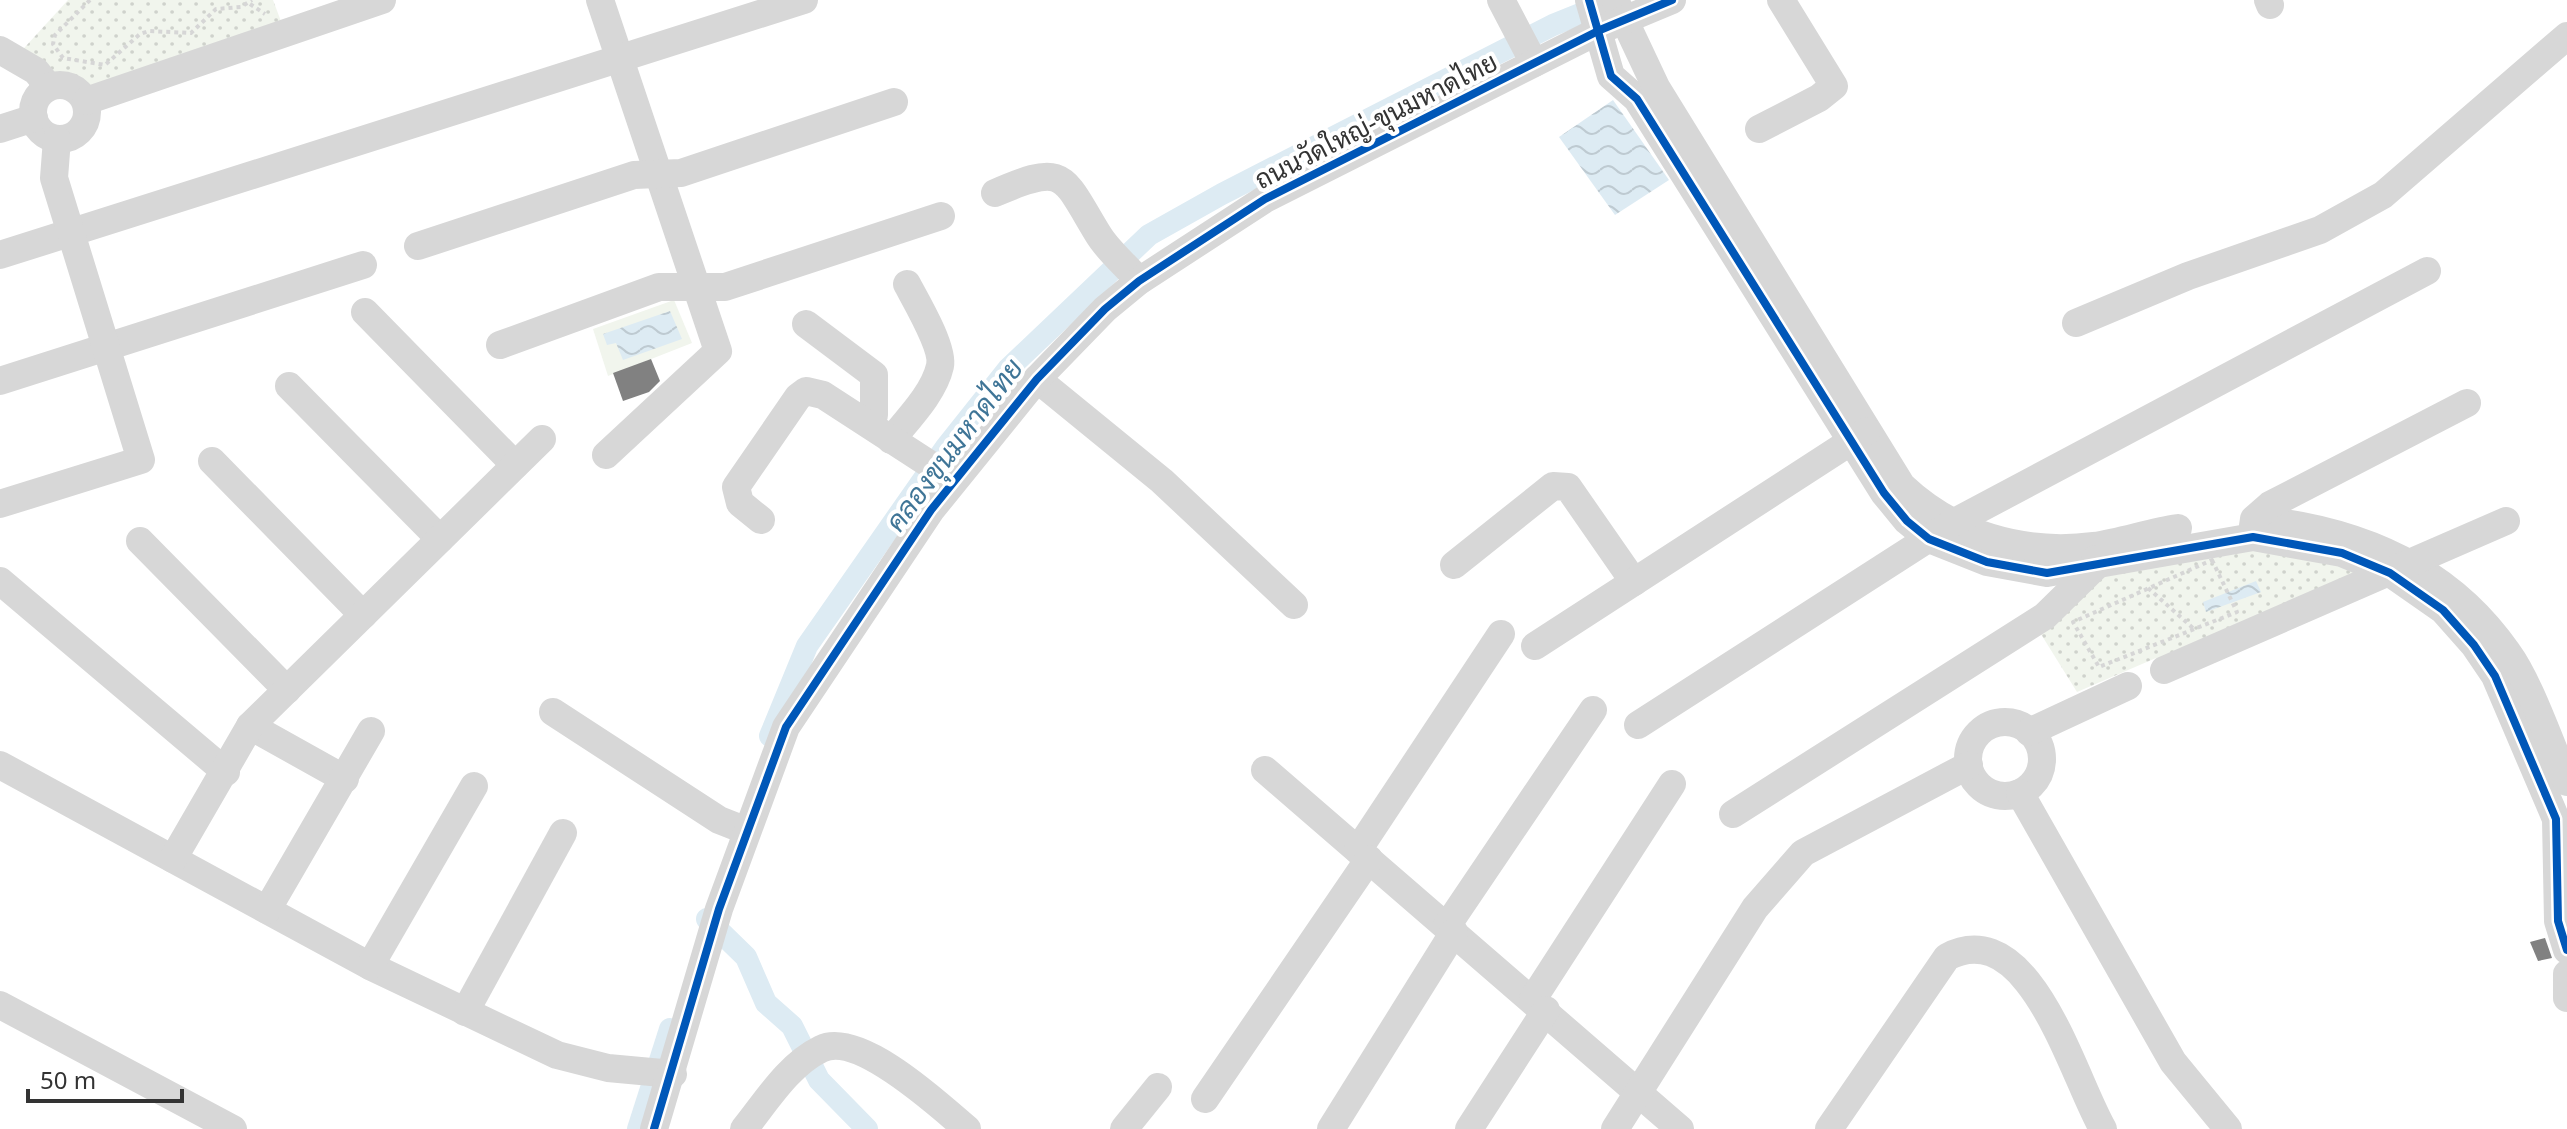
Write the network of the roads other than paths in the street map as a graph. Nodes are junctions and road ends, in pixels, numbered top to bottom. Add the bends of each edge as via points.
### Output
1 (382, 0) edge
2 (600, 0) edge
3 (804, 0) edge
4 (1589, 0) edge
5 (1672, 0) edge
6 (1781, 0) edge
7 (1506, 8) edge
8 (1613, 17) edge
9 (2567, 36) edge
10 (0, 50) edge
11 (1530, 56) junction
12 (620, 58) junction
13 (49, 87) junction
14 (86, 101) junction
15 (894, 102) dead end
16 (34, 118) junction
17 (0, 129) edge
18 (1759, 129) dead end
19 (57, 139) junction
20 (659, 174) junction
21 (995, 193) dead end
22 (941, 216) dead end
23 (72, 233) junction
24 (418, 246) dead end
25 (0, 255) edge
26 (363, 265) dead end
27 (2427, 271) dead end
28 (1134, 275) junction
29 (907, 284) dead end
30 (698, 287) junction
31 (365, 312) dead end
32 (2076, 323) dead end
33 (806, 324) dead end
34 (500, 345) dead end
35 (108, 347) junction
36 (1037, 379) junction
37 (0, 381) edge
38 (289, 386) dead end
39 (2467, 403) dead end
40 (1860, 436) junction
41 (889, 438) junction
42 (542, 439) dead end
43 (606, 455) dead end
44 (212, 461) dead end
45 (515, 465) junction
46 (947, 476) junction
47 (0, 504) edge
48 (761, 520) dead end
49 (2506, 521) dead end
50 (2253, 528) junction
51 (1940, 531) junction
52 (440, 539) junction
53 (140, 541) dead end
54 (2095, 556) junction
55 (1454, 565) dead end
56 (2401, 569) junction
57 (0, 581) edge
58 (1634, 582) junction
59 (1294, 605) dead end
60 (363, 615) junction
61 (1501, 634) dead end
62 (1535, 646) dead end
63 (2164, 670) dead end
64 (2128, 686) dead end
65 (287, 690) junction
66 (1593, 710) dead end
67 (553, 712) dead end
68 (1638, 725) dead end
69 (250, 726) junction
70 (371, 731) dead end
71 (2029, 732) junction
72 (0, 742) edge
73 (0, 765) edge
74 (1969, 765) junction
75 (1265, 770) dead end
76 (226, 772) junction
77 (345, 779) junction
78 (2567, 782) edge
79 (1672, 784) dead end
80 (474, 786) dead end
81 (2020, 793) junction
82 (58, 796) junction
83 (1733, 814) dead end
84 (735, 827) junction
85 (563, 833) dead end
86 (1364, 854) junction
87 (173, 859) junction
88 (267, 910) junction
89 (1451, 929) junction
90 (2567, 950) edge
91 (370, 966) junction
92 (2567, 974) edge
93 (2567, 998) edge
94 (1540, 1004) junction
95 (0, 1005) edge
96 (465, 1012) junction
97 (666, 1074) junction
98 (1158, 1087) dead end
99 (1637, 1095) junction
100 (1205, 1099) dead end
101 (233, 1129) edge
102 (654, 1129) edge
103 (744, 1129) edge
104 (967, 1129) edge
105 (1124, 1129) edge
106 (1331, 1129) edge
107 (1469, 1129) edge
108 (1615, 1129) edge
109 (1680, 1129) edge
110 (1829, 1129) edge
111 (2103, 1129) edge
112 (2228, 1129) edge

1 - 14 street
2 - 12 street
3 - 12 street
4 - 8 street
5 - 8 street, ถนนวัดใหญ่-ขุนมหาดไทย
6 - 18 street via 1834,86
7 - 11 street
8 - 11 street, ถนนวัดใหญ่-ขุนมหาดไทย
8 - 40 street via 1646,93
9 - 32 street via 2383,195 2320,230 2188,276
10 - 13 street via 36,71
11 - 28 street, ถนนวัดใหญ่-ขุนมหาดไทย
12 - 20 street
12 - 23 street
13 - 14 street via 67,85
13 - 16 street via 36,98
14 - 19 street via 82,129
15 - 20 street via 681,173
16 - 17 street
16 - 19 street via 40,131
19 - 23 street via 54,178
20 - 24 street via 634,175
20 - 30 street
21 - 28 street via 1030,178 1068,181 1100,238
22 - 30 street via 725,287
23 - 25 street
23 - 35 street
26 - 35 street
27 - 51 street
28 - 36 street, ถนนวัดใหญ่-ขุนมหาดไทย
29 - 41 street via 941,364 929,391
30 - 34 street via 659,287
30 - 43 street via 718,345 715,356
31 - 45 street
33 - 41 street via 874,375 874,415
35 - 37 street
35 - 47 street via 141,460
36 - 46 street, ถนนวัดใหญ่-ขุนมหาดไทย
36 - 59 street via 1162,481
38 - 52 street
39 - 50 street via 2270,505
40 - 51 street via 1884,493 1907,521
40 - 58 street
41 - 46 street
41 - 48 street via 815,391 806,391 736,487 740,503
42 - 45 street
44 - 60 street
45 - 52 street
46 - 84 street, ถนนวัดใหญ่-ขุนมหาดไทย via 786,727
49 - 56 street
50 - 54 street
50 - 56 street
51 - 54 street via 1987,562 2047,573
51 - 68 street
52 - 60 street
53 - 65 street
54 - 83 street via 2045,616
55 - 58 street via 1553,486 1563,484
56 - 63 street
56 - 78 street via 2462,597 2510,655
56 - 90 street via 2474,645 2495,676 2556,819 2558,921
57 - 76 street
58 - 62 street
60 - 65 street
61 - 86 street
64 - 71 street
65 - 69 street
66 - 89 street
67 - 84 street
69 - 76 street
69 - 77 street
70 - 77 street
71 - 74 street via 2017,724 1992,725 1973,741
71 - 81 street via 2042,760 2035,782
72 - 82 street
73 - 82 street
74 - 81 street via 1972,777 1991,793
74 - 99 street via 1803,853 1755,908
75 - 86 street
76 - 87 street
77 - 88 street
79 - 94 street
80 - 91 street
81 - 112 street via 2173,1062
82 - 87 street
84 - 97 street, ถนนวัดใหญ่-ขุนมหาดไทย via 719,909
85 - 96 street
86 - 89 street
86 - 100 street
87 - 88 street
88 - 91 street
89 - 94 street
89 - 106 street
91 - 96 street
92 - 93 street
94 - 99 street
94 - 107 street
95 - 101 street
96 - 97 street via 557,1055 608,1068
97 - 102 street, ถนนวัดใหญ่-ขุนมหาดไทย
98 - 105 street
99 - 108 street
99 - 109 street
103 - 104 street via 792,1070 822,1047 847,1048 902,1075
110 - 111 street via 1947,957 1963,948 2012,962 2037,992

